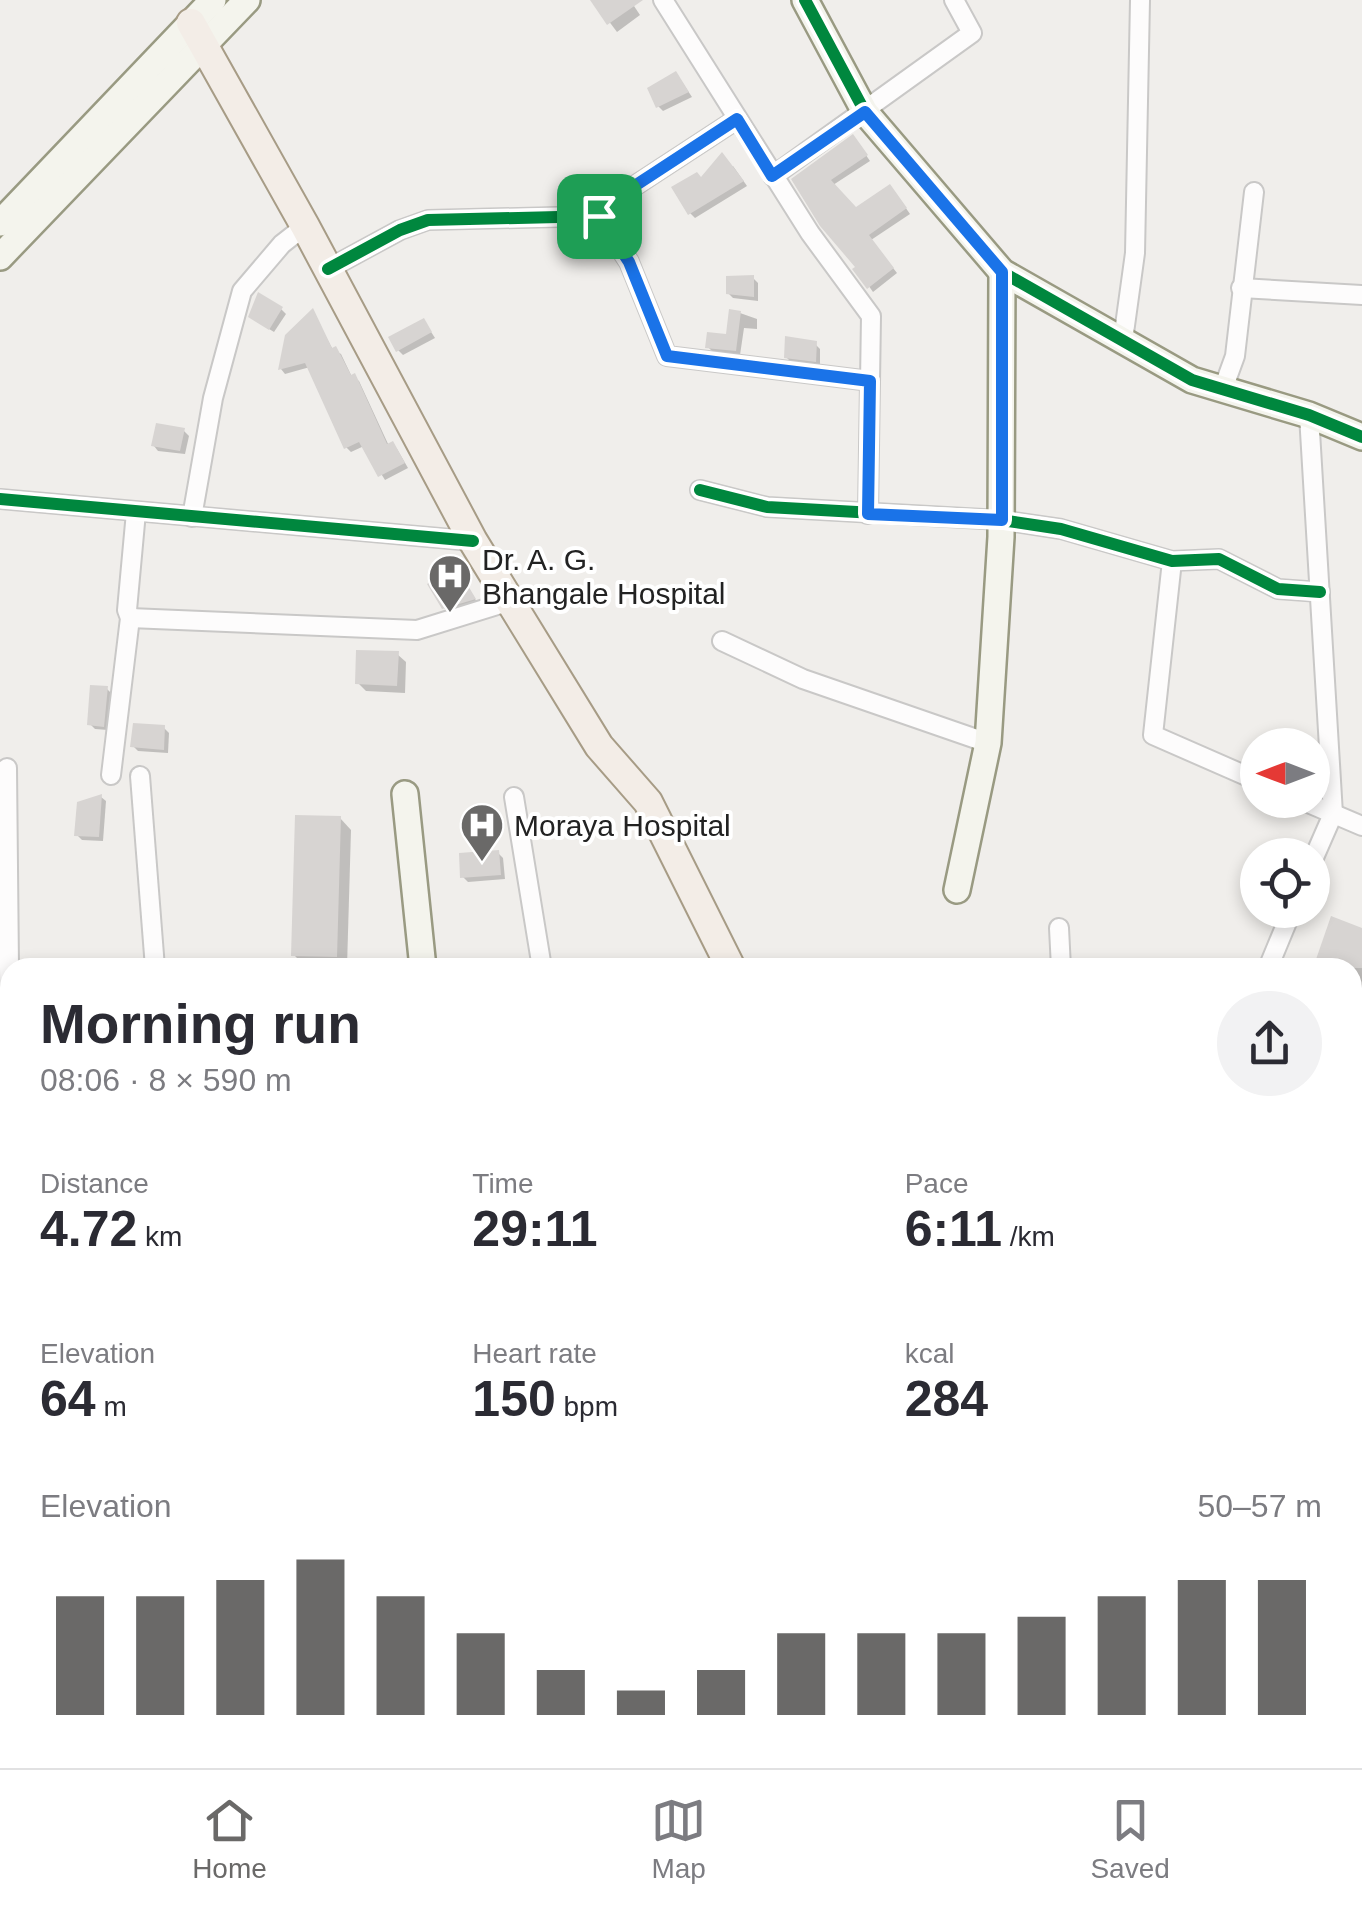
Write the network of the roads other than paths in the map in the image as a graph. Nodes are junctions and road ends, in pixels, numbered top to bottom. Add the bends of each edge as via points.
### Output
1 (213, 0) edge
2 (663, 0) edge
3 (805, 0) edge
4 (954, 0) edge
5 (1140, 0) edge
6 (237, 2) edge
7 (197, 33) junction
8 (865, 112) junction
9 (737, 119) junction
10 (772, 176) junction
11 (1254, 192) dead end
12 (599, 216) junction
13 (0, 223) edge
14 (305, 226) junction
15 (0, 256) edge
16 (328, 269) junction
17 (1002, 272) junction
18 (1240, 288) junction
19 (1362, 295) edge
20 (1123, 340) junction
21 (870, 381) junction
22 (1222, 389) junction
23 (1309, 415) junction
24 (1362, 437) edge
25 (700, 490) dead end
26 (0, 499) edge
27 (136, 512) junction
28 (868, 514) junction
29 (192, 517) junction
30 (1002, 520) junction
31 (473, 541) junction
32 (1172, 561) junction
33 (1320, 592) junction
34 (510, 602) junction
35 (130, 618) junction
36 (722, 641) dead end
37 (988, 743) junction
38 (7, 768) dead end
39 (1240, 773) edge
40 (111, 774) dead end
41 (140, 776) dead end
42 (404, 794) dead end
43 (514, 798) dead end
44 (1330, 813) edge
45 (1333, 814) junction
46 (1362, 826) edge
47 (1322, 838) edge
48 (957, 890) dead end
49 (1060, 928) dead end
50 (1285, 928) edge
51 (9, 958) edge
52 (155, 958) edge
53 (422, 958) edge
54 (540, 958) edge
55 (726, 958) edge
56 (1061, 958) edge
57 (1272, 958) edge

1 - 7 street
2 - 9 street
3 - 8 street
4 - 8 street via 972,33
5 - 20 street via 1135,253
6 - 7 street
7 - 13 street
7 - 14 main road
7 - 15 street
8 - 10 street
8 - 17 street
9 - 10 street
9 - 12 street via 607,204
10 - 21 street via 872,316
11 - 18 street
12 - 16 street via 428,220
12 - 21 street via 629,262 667,356
14 - 16 main road
14 - 29 street via 242,291 212,398
16 - 31 main road
17 - 20 street
17 - 30 street
18 - 19 street
18 - 22 street via 1235,356
20 - 22 street via 1192,380
21 - 28 street
22 - 23 street
23 - 24 street
23 - 33 street
25 - 28 street via 767,508
26 - 27 street
27 - 29 street
27 - 35 street
28 - 30 street
29 - 31 street
30 - 32 street via 1061,529
30 - 37 street
31 - 34 main road
32 - 33 street via 1219,560 1278,589
32 - 39 street via 1154,735
33 - 45 street
34 - 35 street via 417,630
34 - 55 main road via 598,746 648,802
35 - 40 street
36 - 37 street via 803,680
37 - 48 street
38 - 51 street
41 - 52 street
42 - 53 street
43 - 54 street
44 - 45 street
45 - 46 street
45 - 47 street
49 - 56 street
50 - 57 street

